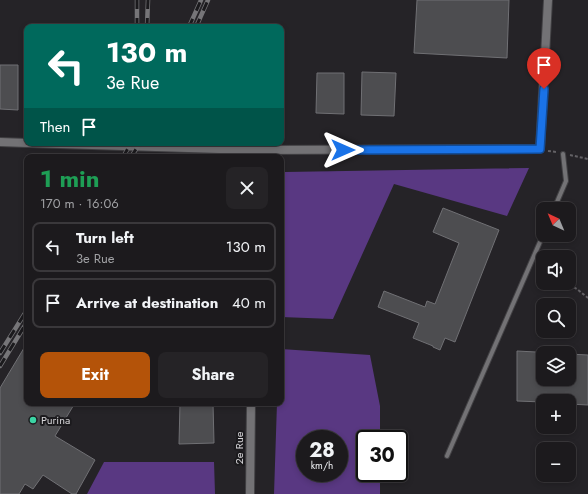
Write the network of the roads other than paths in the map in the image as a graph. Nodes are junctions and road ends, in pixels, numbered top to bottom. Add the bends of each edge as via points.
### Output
1 (548, 0) edge
2 (0, 142) edge
3 (24, 143) edge
4 (88, 146) edge
5 (252, 154) edge
6 (563, 154) dead end
7 (557, 202) edge
8 (540, 242) edge
9 (251, 406) edge
10 (447, 456) dead end
11 (250, 494) edge

1 - 5 street via 540,149
2 - 3 street
4 - 5 street
6 - 7 lane via 566,181
8 - 10 lane
9 - 11 street, 2e Rue

